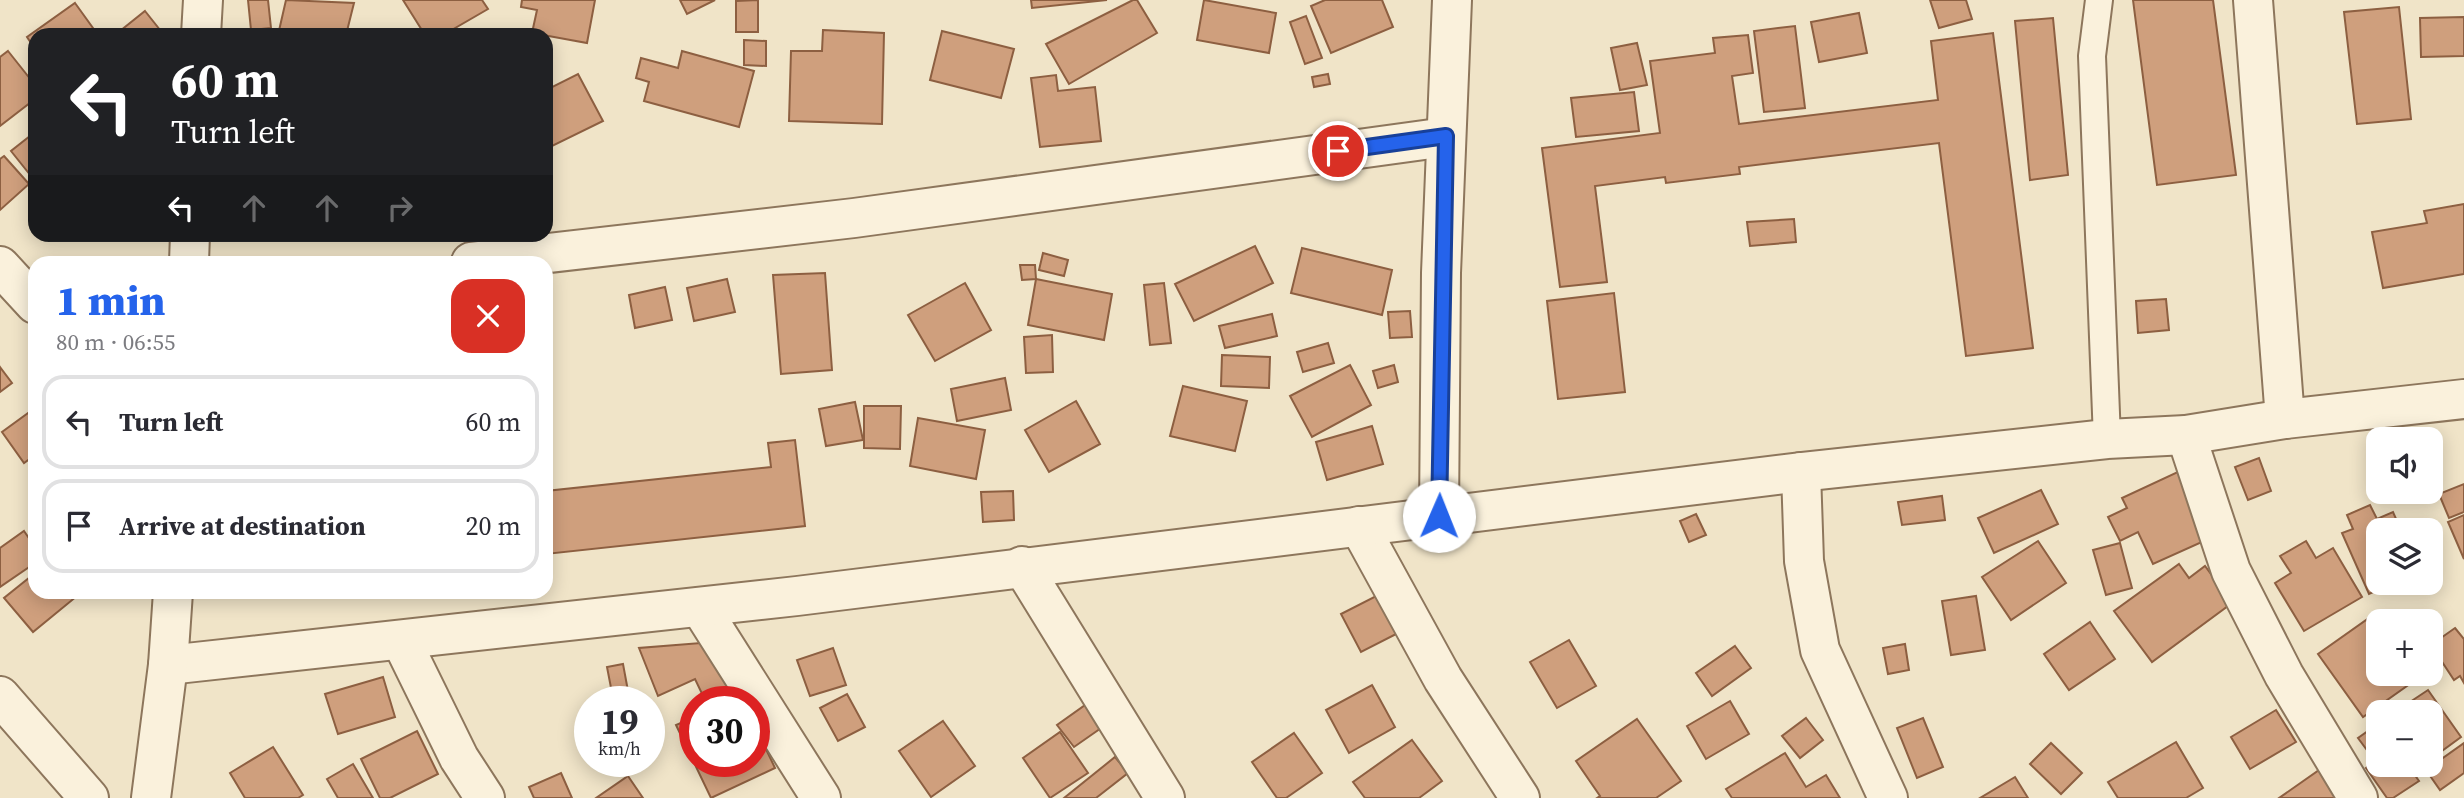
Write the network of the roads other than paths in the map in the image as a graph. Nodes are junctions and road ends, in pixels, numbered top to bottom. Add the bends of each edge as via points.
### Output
1 (203, 0) edge
2 (1452, 0) edge
3 (2099, 0) edge
4 (2253, 0) edge
5 (201, 28) edge
6 (1446, 136) junction
7 (523, 256) edge
8 (0, 266) edge
9 (28, 296) edge
10 (2464, 399) edge
11 (2285, 419) junction
12 (2186, 435) junction
13 (2107, 439) junction
14 (1801, 472) junction
15 (1439, 516) junction
16 (1359, 526) junction
17 (1022, 566) junction
18 (173, 599) edge
19 (700, 607) junction
20 (401, 640) junction
21 (168, 666) junction
22 (0, 696) edge
23 (89, 798) edge
24 (151, 798) edge
25 (485, 798) edge
26 (821, 798) edge
27 (1165, 798) edge
28 (1520, 798) edge
29 (1888, 798) edge
30 (2358, 798) edge

1 - 5 street
2 - 6 street
3 - 13 lane via 2092,56
4 - 11 street
6 - 7 street via 868,216
6 - 15 street
8 - 9 street
10 - 11 street
11 - 12 street
12 - 13 street
12 - 30 street via 2231,571 2284,675
13 - 14 street
14 - 15 street
14 - 29 street via 1804,561 1820,650
15 - 16 street
16 - 17 street
16 - 28 street via 1443,679
17 - 19 street
17 - 27 street
18 - 21 street
19 - 20 street
19 - 26 street
20 - 21 street
20 - 25 street
21 - 24 street
22 - 23 street

